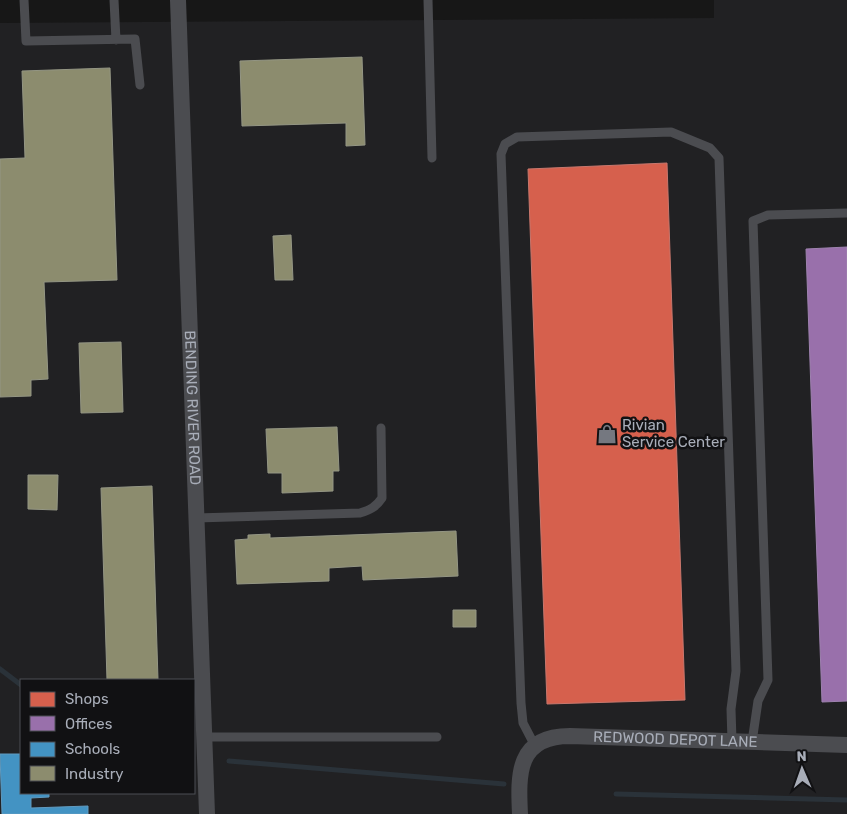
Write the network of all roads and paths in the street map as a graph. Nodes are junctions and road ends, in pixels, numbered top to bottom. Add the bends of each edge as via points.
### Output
1 (24, 0) edge
2 (114, 0) edge
3 (178, 0) edge
4 (428, 0) edge
5 (116, 40) junction
6 (140, 85) dead end
7 (432, 158) dead end
8 (847, 213) edge
9 (381, 428) dead end
10 (196, 518) junction
11 (204, 737) junction
12 (437, 737) dead end
13 (732, 741) junction
14 (752, 742) junction
15 (847, 745) edge
16 (535, 746) junction
17 (208, 814) edge
18 (520, 814) edge

1 - 5 lane via 26,41
2 - 5 lane
3 - 10 street, BENDING RIVER ROAD
4 - 7 lane
5 - 6 lane via 135,39
8 - 14 lane via 768,215 753,222 768,680 758,701
9 - 10 lane via 382,498 369,510 360,513
10 - 11 street, BENDING RIVER ROAD
11 - 12 lane
11 - 17 street, BENDING RIVER ROAD
13 - 14 street, REDWOOD DEPOT LANE
13 - 16 street, REDWOOD DEPOT LANE via 557,736
13 - 16 lane via 731,709 736,671 718,158 710,148 671,132 517,137 506,144 501,154 521,703 523,723
14 - 15 street, REDWOOD DEPOT LANE
16 - 18 street via 521,766 518,778

